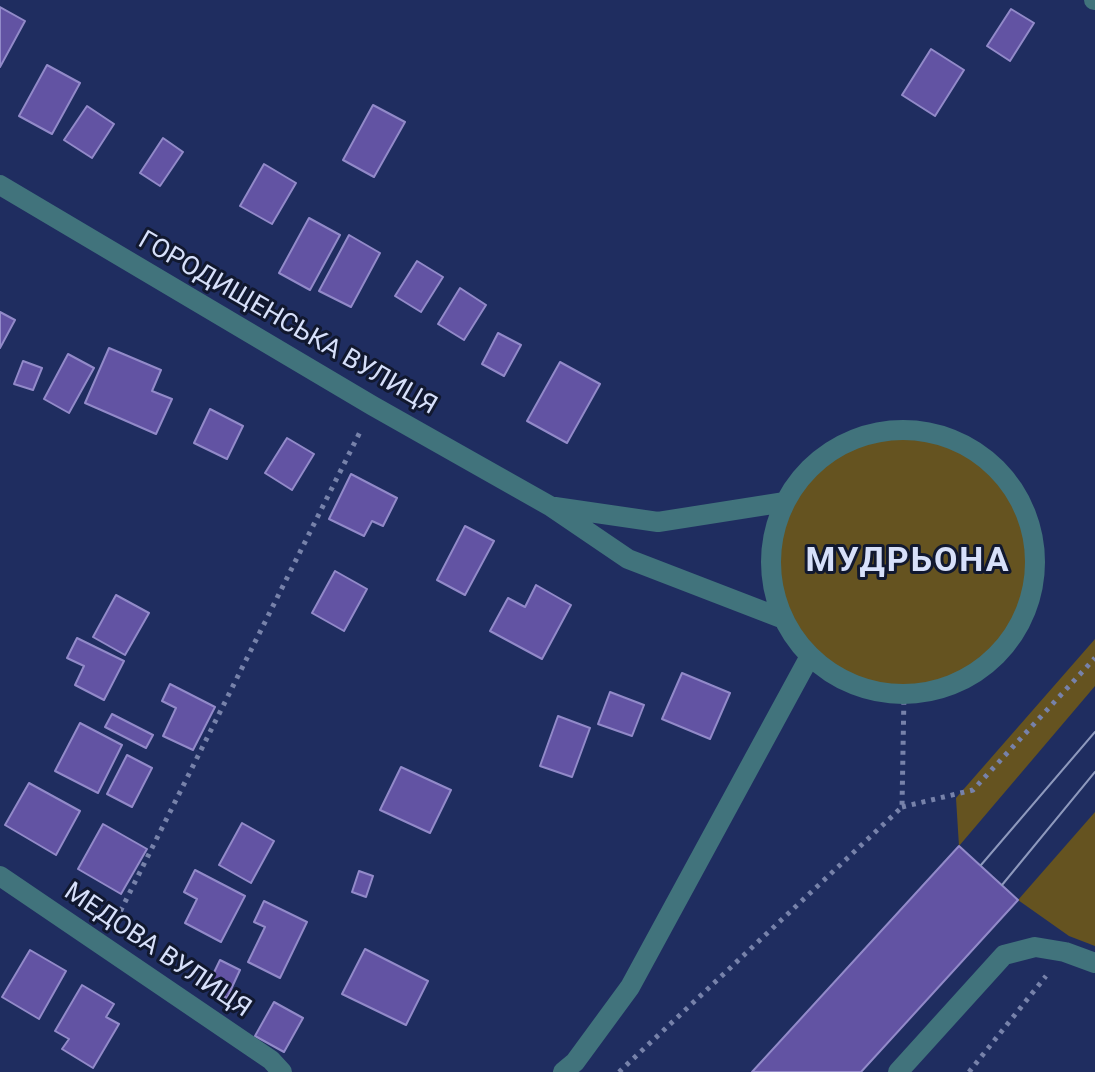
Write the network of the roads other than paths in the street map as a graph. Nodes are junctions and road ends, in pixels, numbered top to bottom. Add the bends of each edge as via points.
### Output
1 (0, 185) edge
2 (785, 502) junction
3 (550, 506) junction
4 (781, 618) junction
5 (810, 656) junction
6 (0, 876) edge
7 (1095, 963) edge
8 (282, 1072) edge
9 (563, 1072) edge
10 (898, 1072) edge

1 - 3 street, ГОРОДИЩЕНСЬКА ВУЛИЦЯ
2 - 3 street, ГОРОДИЩЕНСЬКА ВУЛИЦЯ via 658,522
2 - 4 street via 771,548
2 - 5 street via 804,473 831,450 861,436 901,429 941,435 993,465 1013,489 1027,514 1035,554 1033,586 1019,625 980,670 938,689 904,694 857,686
3 - 4 street, ГОРОДИЩЕНСЬКА ВУЛИЦЯ via 628,559
4 - 5 street
5 - 9 street via 630,987
6 - 8 street, МЕДОВА ВУЛИЦЯ
7 - 10 street via 1035,947 1004,955

